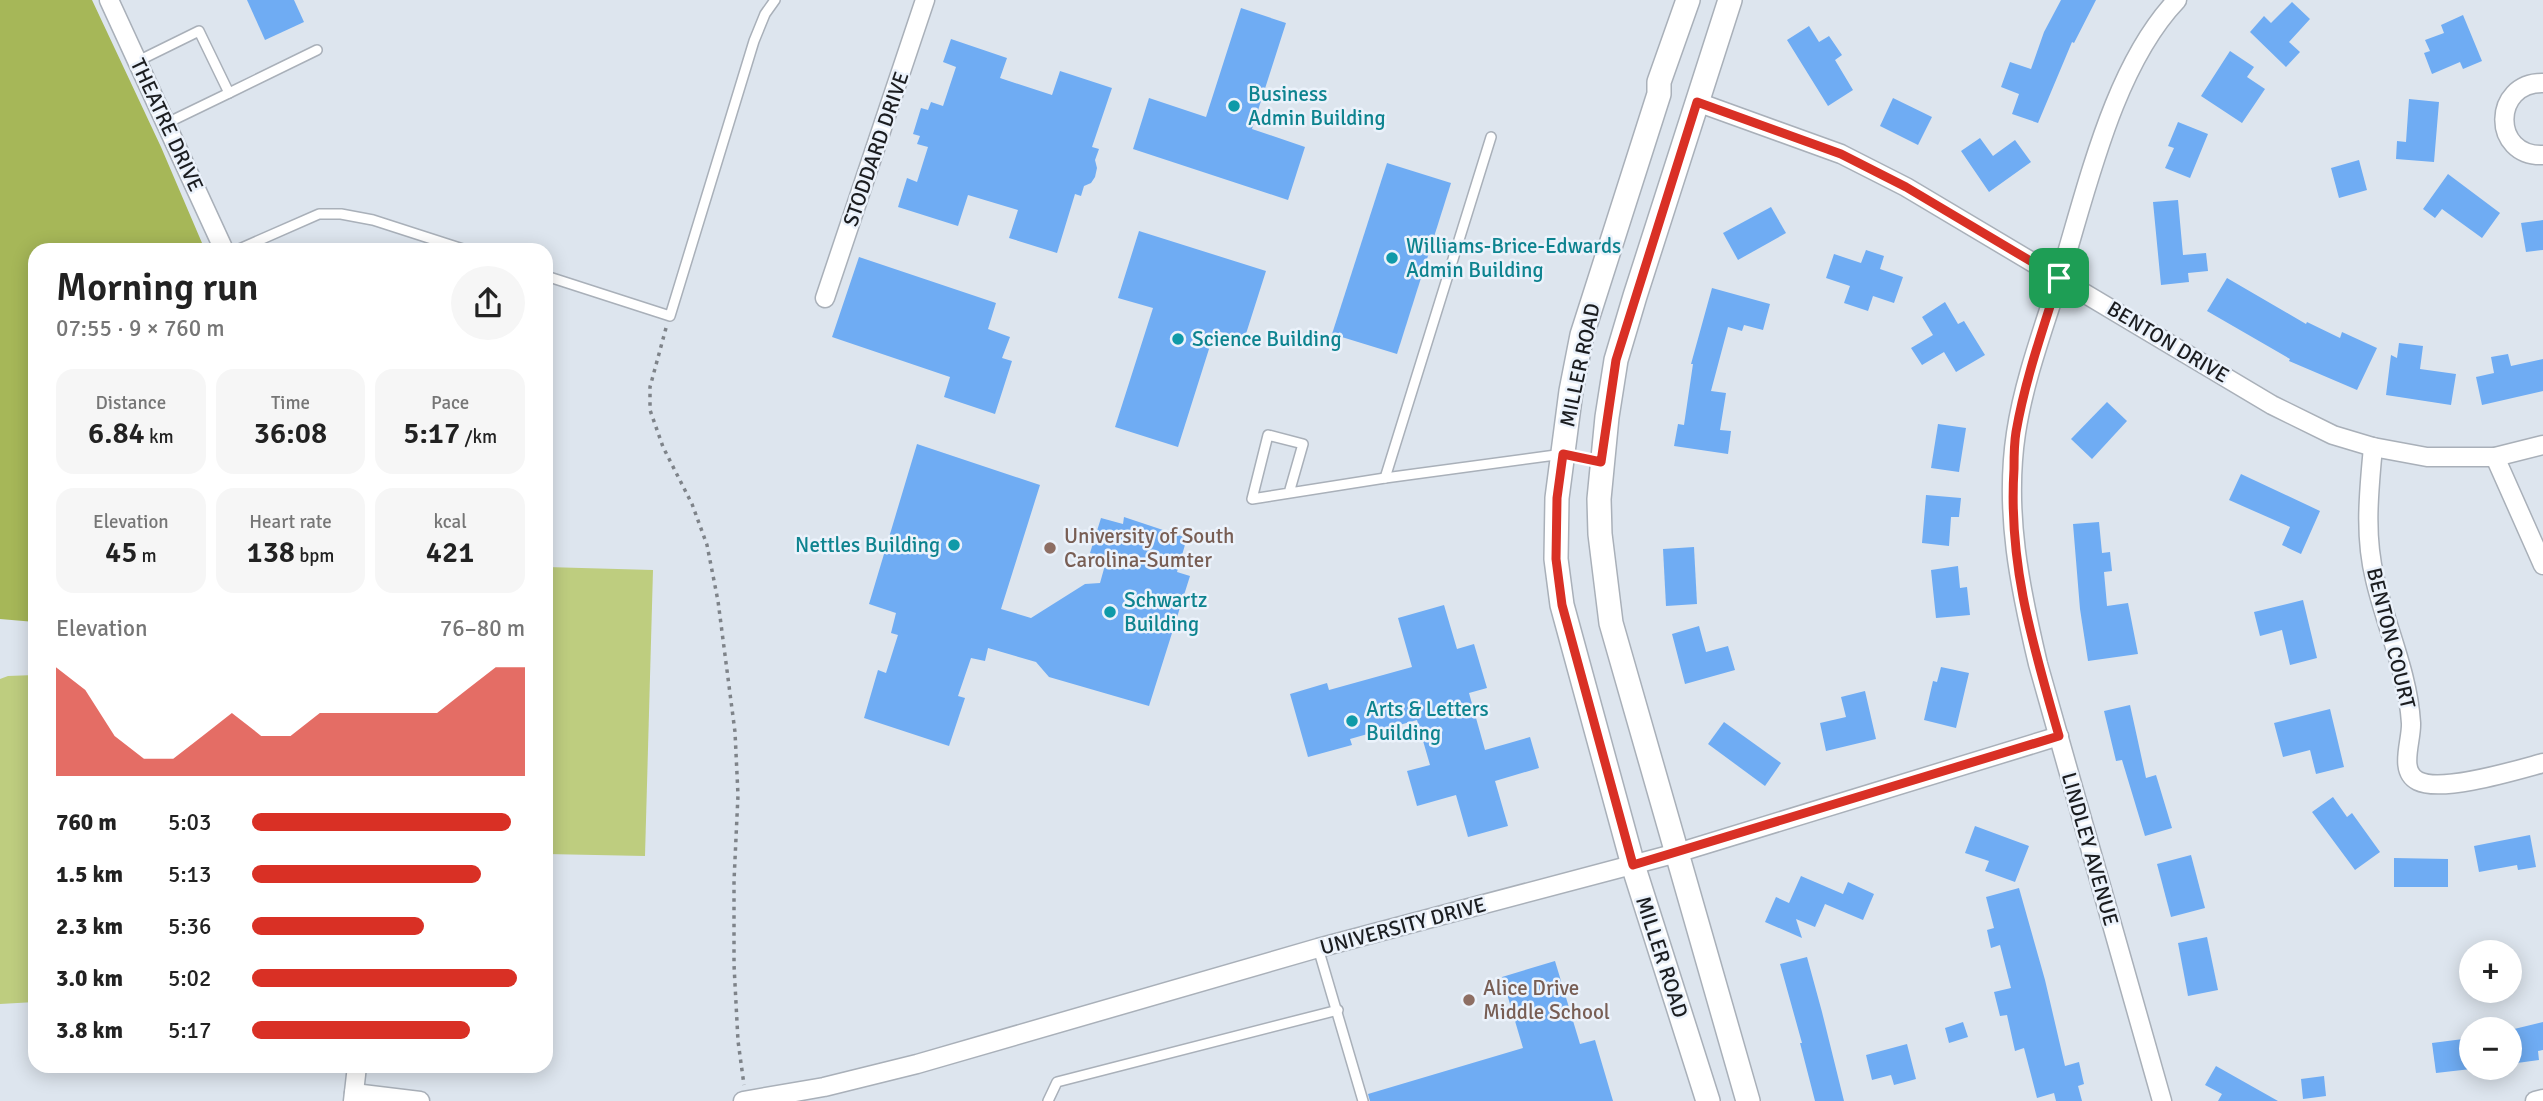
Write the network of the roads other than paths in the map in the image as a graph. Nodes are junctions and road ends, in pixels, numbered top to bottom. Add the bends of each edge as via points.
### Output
1 (109, 0) edge
2 (775, 0) edge
3 (925, 0) edge
4 (1688, 0) edge
5 (1730, 0) edge
6 (2177, 0) edge
7 (317, 50) dead end
8 (138, 61) junction
9 (2543, 83) edge
10 (229, 93) junction
11 (1697, 102) junction
12 (167, 123) junction
13 (1491, 137) dead end
14 (2543, 155) edge
15 (221, 243) edge
16 (253, 243) edge
17 (444, 243) edge
18 (553, 278) edge
19 (2059, 278) junction
20 (825, 298) dead end
21 (2543, 445) edge
22 (2374, 447) junction
23 (1563, 454) junction
24 (2495, 457) junction
25 (1601, 462) junction
26 (1385, 478) junction
27 (1289, 493) junction
28 (2543, 565) edge
29 (2059, 736) junction
30 (2543, 763) edge
31 (1677, 853) junction
32 (1633, 865) junction
33 (1318, 948) junction
34 (1338, 1010) junction
35 (356, 1073) edge
36 (354, 1097) edge
37 (2543, 1099) edge
38 (420, 1101) edge
39 (745, 1101) edge
40 (1048, 1101) edge
41 (1363, 1101) edge
42 (1708, 1101) edge
43 (1748, 1101) edge
44 (2162, 1101) edge
45 (2535, 1101) edge

1 - 8 street, THEATRE DRIVE
2 - 18 lane via 754,41 670,316
3 - 20 street, STODDARD DRIVE
4 - 23 street, MILLER ROAD via 1582,335
5 - 11 street, MILLER ROAD
6 - 19 street, LINDLEY AVENUE via 2146,40 2118,97
7 - 10 lane
8 - 10 lane via 199,31
8 - 12 street, THEATRE DRIVE
9 - 14 street via 2528,85 2513,95 2504,119 2513,143 2528,153
10 - 12 lane
11 - 19 street, BENTON DRIVE via 1841,154
11 - 25 street, MILLER ROAD via 1616,360
12 - 15 street, THEATRE DRIVE
13 - 26 lane
16 - 17 lane via 320,214 373,220
19 - 22 street, BENTON DRIVE via 2304,422
19 - 29 street, LINDLEY AVENUE via 2016,433 2012,523 2023,600
21 - 24 street, BENTON DRIVE
22 - 24 street, BENTON DRIVE via 2427,457
22 - 30 street, BENTON COURT via 2368,531 2374,577 2410,710 2409,774 2418,781 2457,783
23 - 25 lane
23 - 26 lane
23 - 32 street, MILLER ROAD via 1556,547 1562,605
24 - 28 street
25 - 31 street, MILLER ROAD via 1600,534 1611,623
26 - 27 lane
27 - 27 lane via 1252,499 1268,435 1303,444
29 - 31 street, UNIVERSITY DRIVE
29 - 44 street, LINDLEY AVENUE
31 - 32 street, UNIVERSITY DRIVE
31 - 43 street, MILLER ROAD
32 - 33 street, UNIVERSITY DRIVE
32 - 42 street, MILLER ROAD
33 - 34 lane
33 - 39 street, UNIVERSITY DRIVE via 917,1064
34 - 40 lane via 1057,1082
34 - 41 lane
35 - 36 street
36 - 38 street
37 - 45 street

